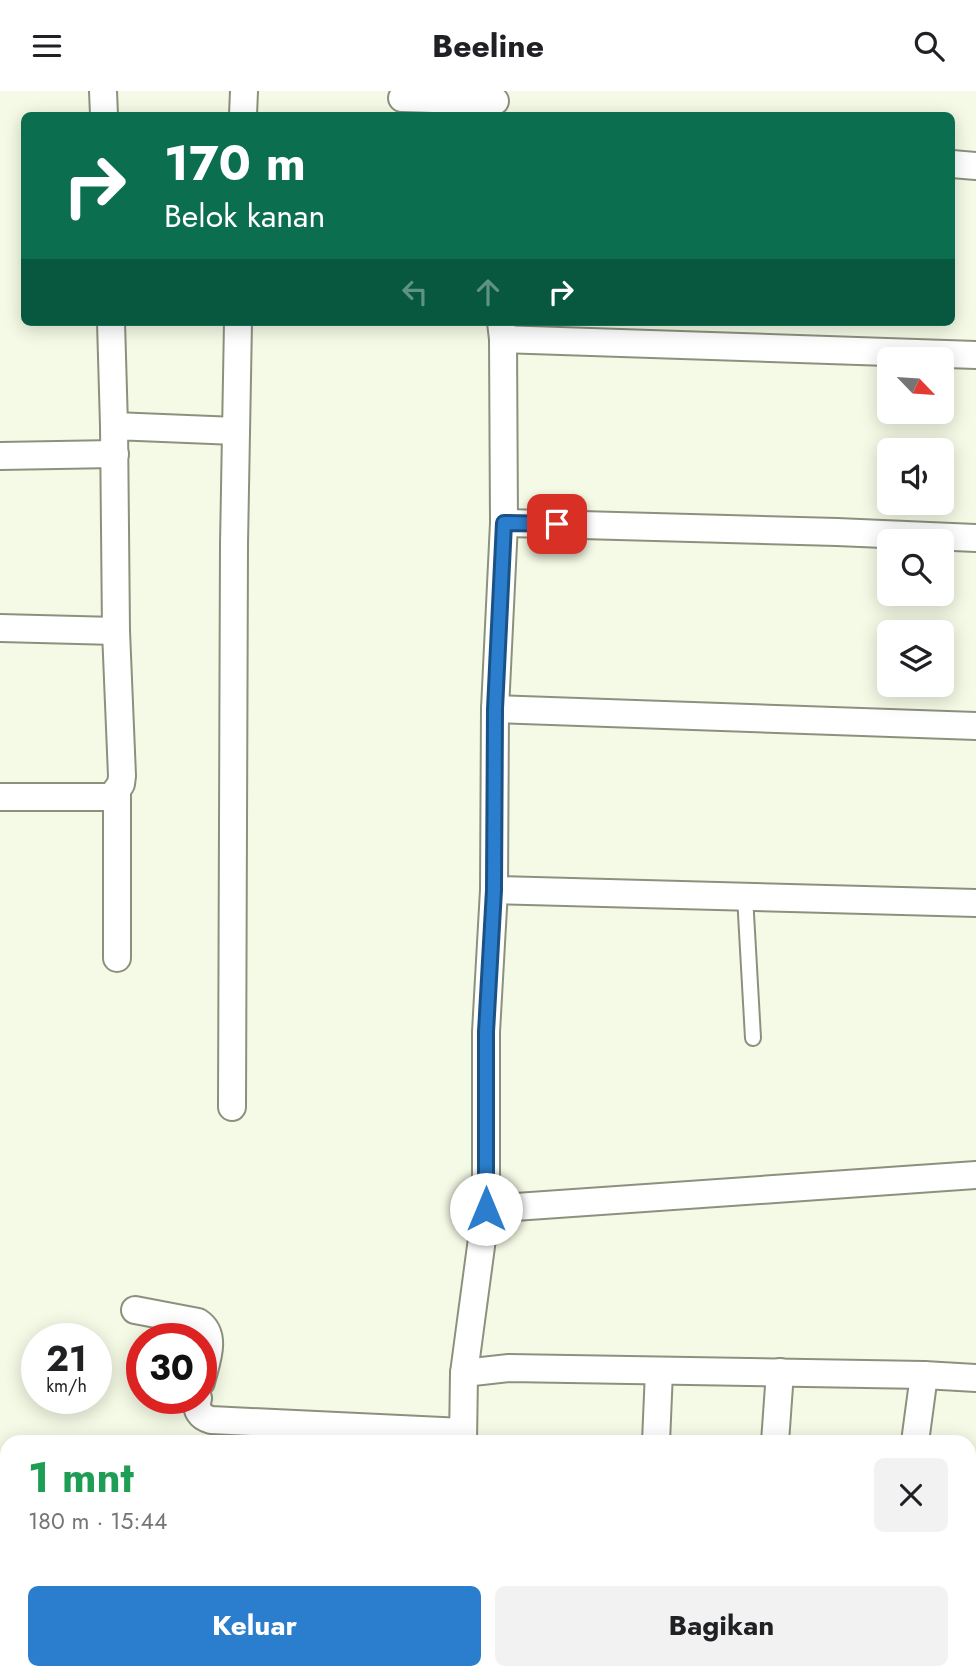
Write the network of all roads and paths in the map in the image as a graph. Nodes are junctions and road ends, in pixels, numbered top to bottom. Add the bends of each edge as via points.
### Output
1 (103, 91) edge
2 (244, 91) edge
3 (402, 98) dead end
4 (495, 103) edge
5 (104, 112) edge
6 (243, 112) edge
7 (955, 164) edge
8 (976, 166) edge
9 (111, 326) edge
10 (238, 326) edge
11 (502, 330) edge
12 (976, 355) edge
13 (114, 426) junction
14 (236, 431) junction
15 (115, 454) junction
16 (0, 456) edge
17 (504, 523) junction
18 (976, 538) edge
19 (0, 628) edge
20 (116, 631) junction
21 (495, 709) junction
22 (976, 726) edge
23 (117, 792) junction
24 (0, 797) edge
25 (494, 890) junction
26 (745, 896) junction
27 (976, 903) edge
28 (117, 958) dead end
29 (753, 1038) dead end
30 (232, 1107) dead end
31 (976, 1175) edge
32 (486, 1209) junction
33 (135, 1310) dead end
34 (199, 1323) edge
35 (659, 1371) junction
36 (464, 1373) junction
37 (780, 1373) junction
38 (924, 1375) junction
39 (976, 1378) edge
40 (200, 1414) edge
41 (433, 1435) edge
42 (463, 1435) edge
43 (656, 1435) edge
44 (776, 1435) edge
45 (916, 1435) edge

1 - 5 street
2 - 6 street
3 - 4 street
7 - 8 street
9 - 13 street
10 - 14 street
11 - 12 street
11 - 17 street
13 - 14 street
13 - 15 street
14 - 30 street
15 - 16 street
15 - 20 street
17 - 18 street
17 - 21 street
19 - 20 street
20 - 23 street via 122,776
21 - 22 street
21 - 25 street
23 - 24 street via 107,797
23 - 28 street
25 - 26 street
25 - 32 street via 486,1032
26 - 27 street
26 - 29 lane
31 - 32 street
32 - 36 street
33 - 34 street
35 - 36 street via 509,1368
35 - 37 street
35 - 43 street
36 - 42 street
37 - 38 street
37 - 44 street
38 - 39 street
38 - 45 street
40 - 41 street via 211,1420

